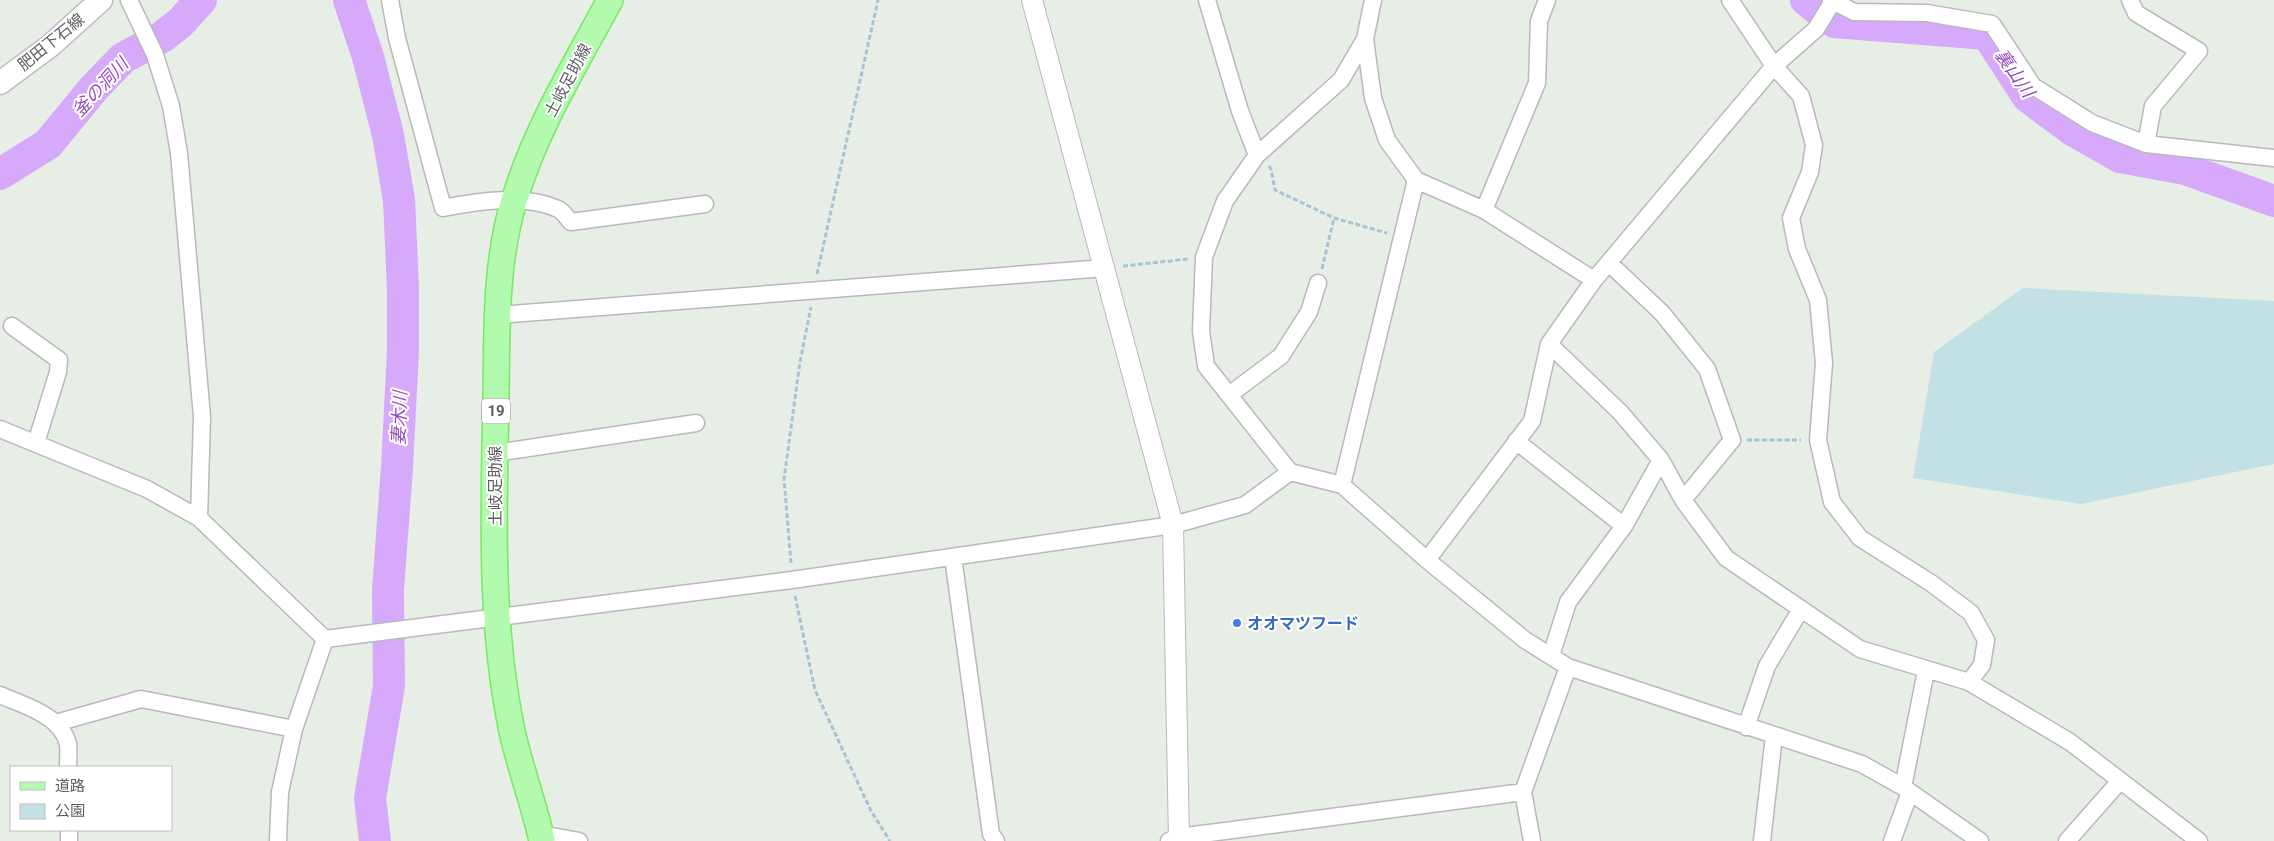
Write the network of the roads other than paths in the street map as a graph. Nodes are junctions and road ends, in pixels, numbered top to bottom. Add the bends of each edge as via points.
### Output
1 (101, 0) edge
2 (129, 0) edge
3 (390, 0) edge
4 (610, 0) edge
5 (1032, 0) edge
6 (1208, 0) edge
7 (1373, 0) edge
8 (1547, 0) edge
9 (1730, 0) edge
10 (1832, 0) edge
11 (2130, 0) edge
12 (1365, 40) junction
13 (1774, 66) junction
14 (0, 83) edge
15 (2146, 144) junction
16 (1257, 155) junction
17 (2274, 158) edge
18 (1416, 180) junction
19 (513, 202) junction
20 (705, 204) dead end
21 (1484, 210) junction
22 (1609, 264) junction
23 (1105, 268) junction
24 (1594, 280) junction
25 (1318, 283) road end
26 (498, 316) junction
27 (12, 326) dead end
28 (1549, 344) junction
29 (1229, 395) junction
30 (696, 423) dead end
31 (0, 429) edge
32 (1516, 441) junction
33 (36, 442) junction
34 (495, 453) junction
35 (1661, 460) junction
36 (1290, 472) junction
37 (1342, 485) junction
38 (1683, 500) junction
39 (199, 518) junction
40 (1173, 526) junction
41 (1624, 526) junction
42 (953, 557) junction
43 (1427, 560) junction
44 (1802, 609) junction
45 (485, 618) junction
46 (325, 639) junction
47 (1552, 656) junction
48 (1568, 667) junction
49 (1926, 671) junction
50 (1969, 682) junction
51 (0, 695) edge
52 (56, 722) junction
53 (1746, 727) junction
54 (294, 729) junction
55 (1774, 736) junction
56 (68, 766) edge
57 (2120, 781) junction
58 (1907, 789) junction
59 (1523, 792) junction
60 (1212, 837) edge
61 (542, 838) edge
62 (1175, 840) edge
63 (278, 841) edge
64 (579, 841) edge
65 (996, 841) edge
66 (1532, 841) edge
67 (1762, 841) edge
68 (1892, 841) edge
69 (1980, 841) edge
70 (2067, 841) edge
71 (2199, 841) edge

1 - 14 main road, 肥田下石線 via 50,46
2 - 39 street via 155,55 171,106 179,153 202,417
3 - 19 street via 397,38 444,208 484,200
4 - 19 main road, 土岐足助線 / 19 via 549,114
5 - 23 street
6 - 16 street via 1240,112
7 - 12 street
8 - 21 street via 1539,21 1537,83
9 - 13 street
10 - 13 street via 1816,29
10 - 15 street via 1854,12 1927,13 1992,24 2033,86 2092,123
11 - 15 street via 2136,13 2199,51 2153,106
12 - 16 street via 1341,80
12 - 18 street via 1373,98 1387,140
13 - 22 street
13 - 50 street via 1802,96 1814,145 1810,172 1790,218 1797,249 1818,300 1824,363 1818,440 1832,502 1860,538 1972,613 1986,640 1982,665
15 - 17 street
16 - 29 street via 1225,201 1204,257 1201,331 1206,366
18 - 21 street
18 - 37 street
19 - 20 street via 559,209 572,222
19 - 26 main road, 土岐足助線 / 19 via 504,240
21 - 24 street
22 - 24 street
22 - 38 street via 1662,313 1706,369 1732,440
23 - 26 street
23 - 40 street
24 - 28 street
25 - 29 street via 1309,312 1281,356
26 - 34 main road, 土岐足助線 / 19
27 - 33 street via 59,360
28 - 32 street via 1532,421
28 - 35 street via 1620,412
29 - 36 street
30 - 34 street
31 - 33 street
32 - 41 street
32 - 43 street
33 - 39 street via 147,489
34 - 45 main road, 土岐足助線 / 19
35 - 38 street
35 - 41 street
36 - 37 street
36 - 40 street via 1245,505
37 - 43 street
38 - 44 street via 1726,558
39 - 46 street
40 - 42 street
40 - 62 street
41 - 47 street via 1568,602
42 - 45 street
42 - 65 street via 991,834
43 - 47 street via 1525,640
44 - 49 street via 1860,649
44 - 53 street via 1767,666
45 - 46 street
45 - 61 main road, 土岐足助線 / 19
46 - 54 street
47 - 48 street
48 - 53 street
48 - 59 street
49 - 50 street
49 - 58 street
50 - 57 street via 2070,742
51 - 52 street
52 - 54 street via 141,699
52 - 56 street via 68,743
53 - 55 street
54 - 63 street via 280,792
55 - 58 street via 1862,764
55 - 67 street
57 - 70 street
57 - 71 street
58 - 68 street
58 - 69 street
59 - 60 street
59 - 66 street
60 - 62 street
61 - 64 street

